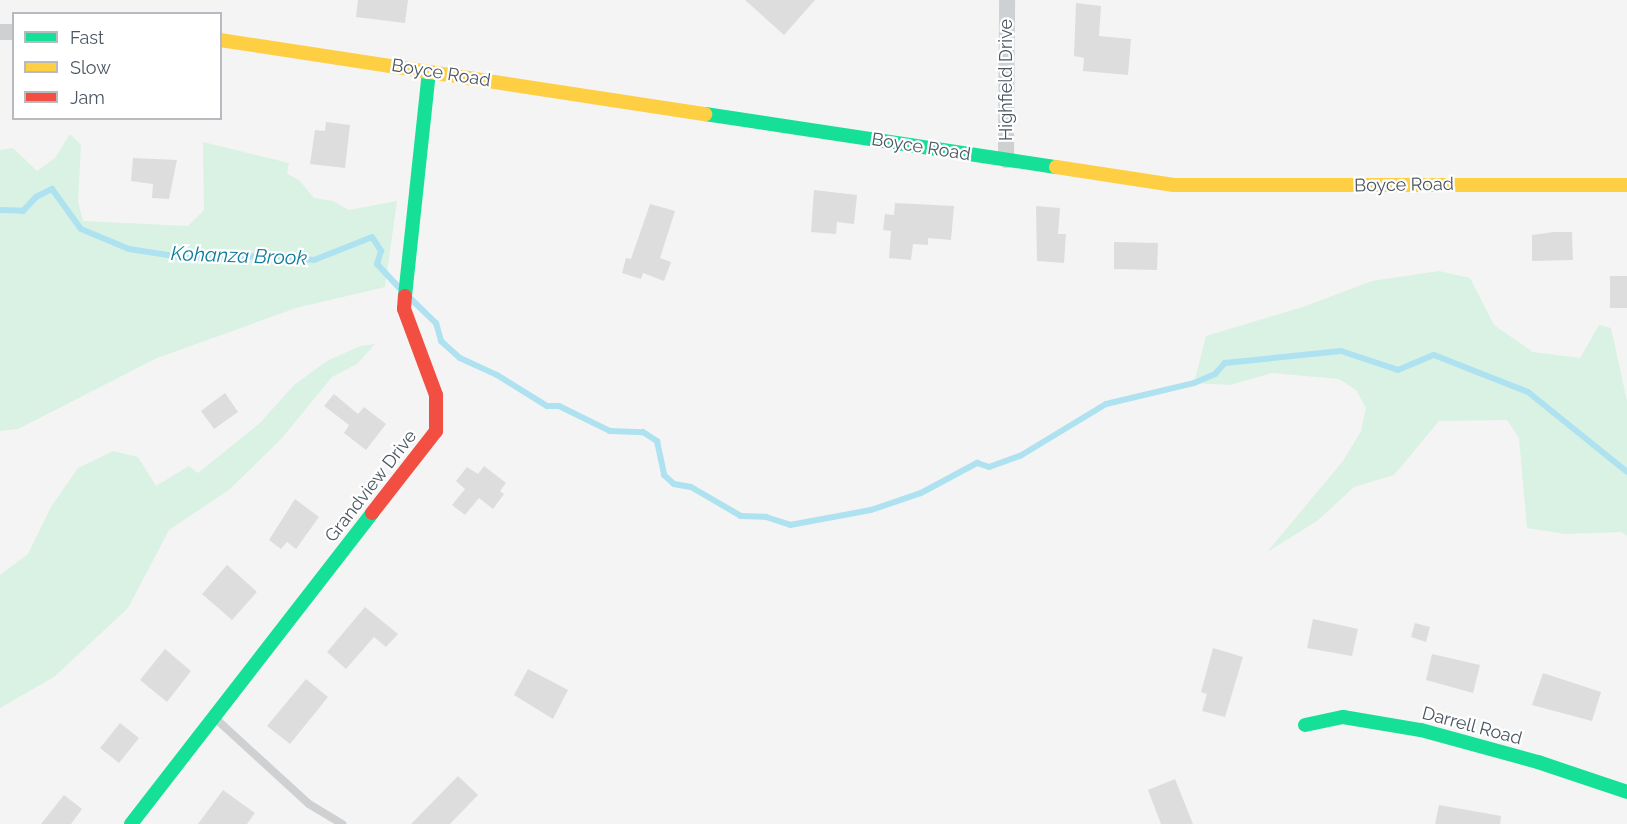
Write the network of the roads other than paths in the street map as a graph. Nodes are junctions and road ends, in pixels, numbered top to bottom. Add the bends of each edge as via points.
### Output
1 (1007, 0) edge
2 (222, 40) edge
3 (429, 72) junction
4 (1006, 160) junction
5 (1627, 185) edge
6 (213, 716) junction
7 (1305, 726) dead end
8 (1627, 792) edge
9 (131, 824) edge
10 (342, 824) edge

1 - 4 street, Highfield Drive
2 - 3 street, Boyce Road
3 - 4 street, Boyce Road
3 - 6 street, Grandview Drive via 404,309 436,395 436,431
4 - 5 street, Boyce Road via 1174,185
6 - 9 street, Grandview Drive
6 - 10 lane via 309,804
7 - 8 street, Darrell Road via 1343,717 1421,730 1538,762

